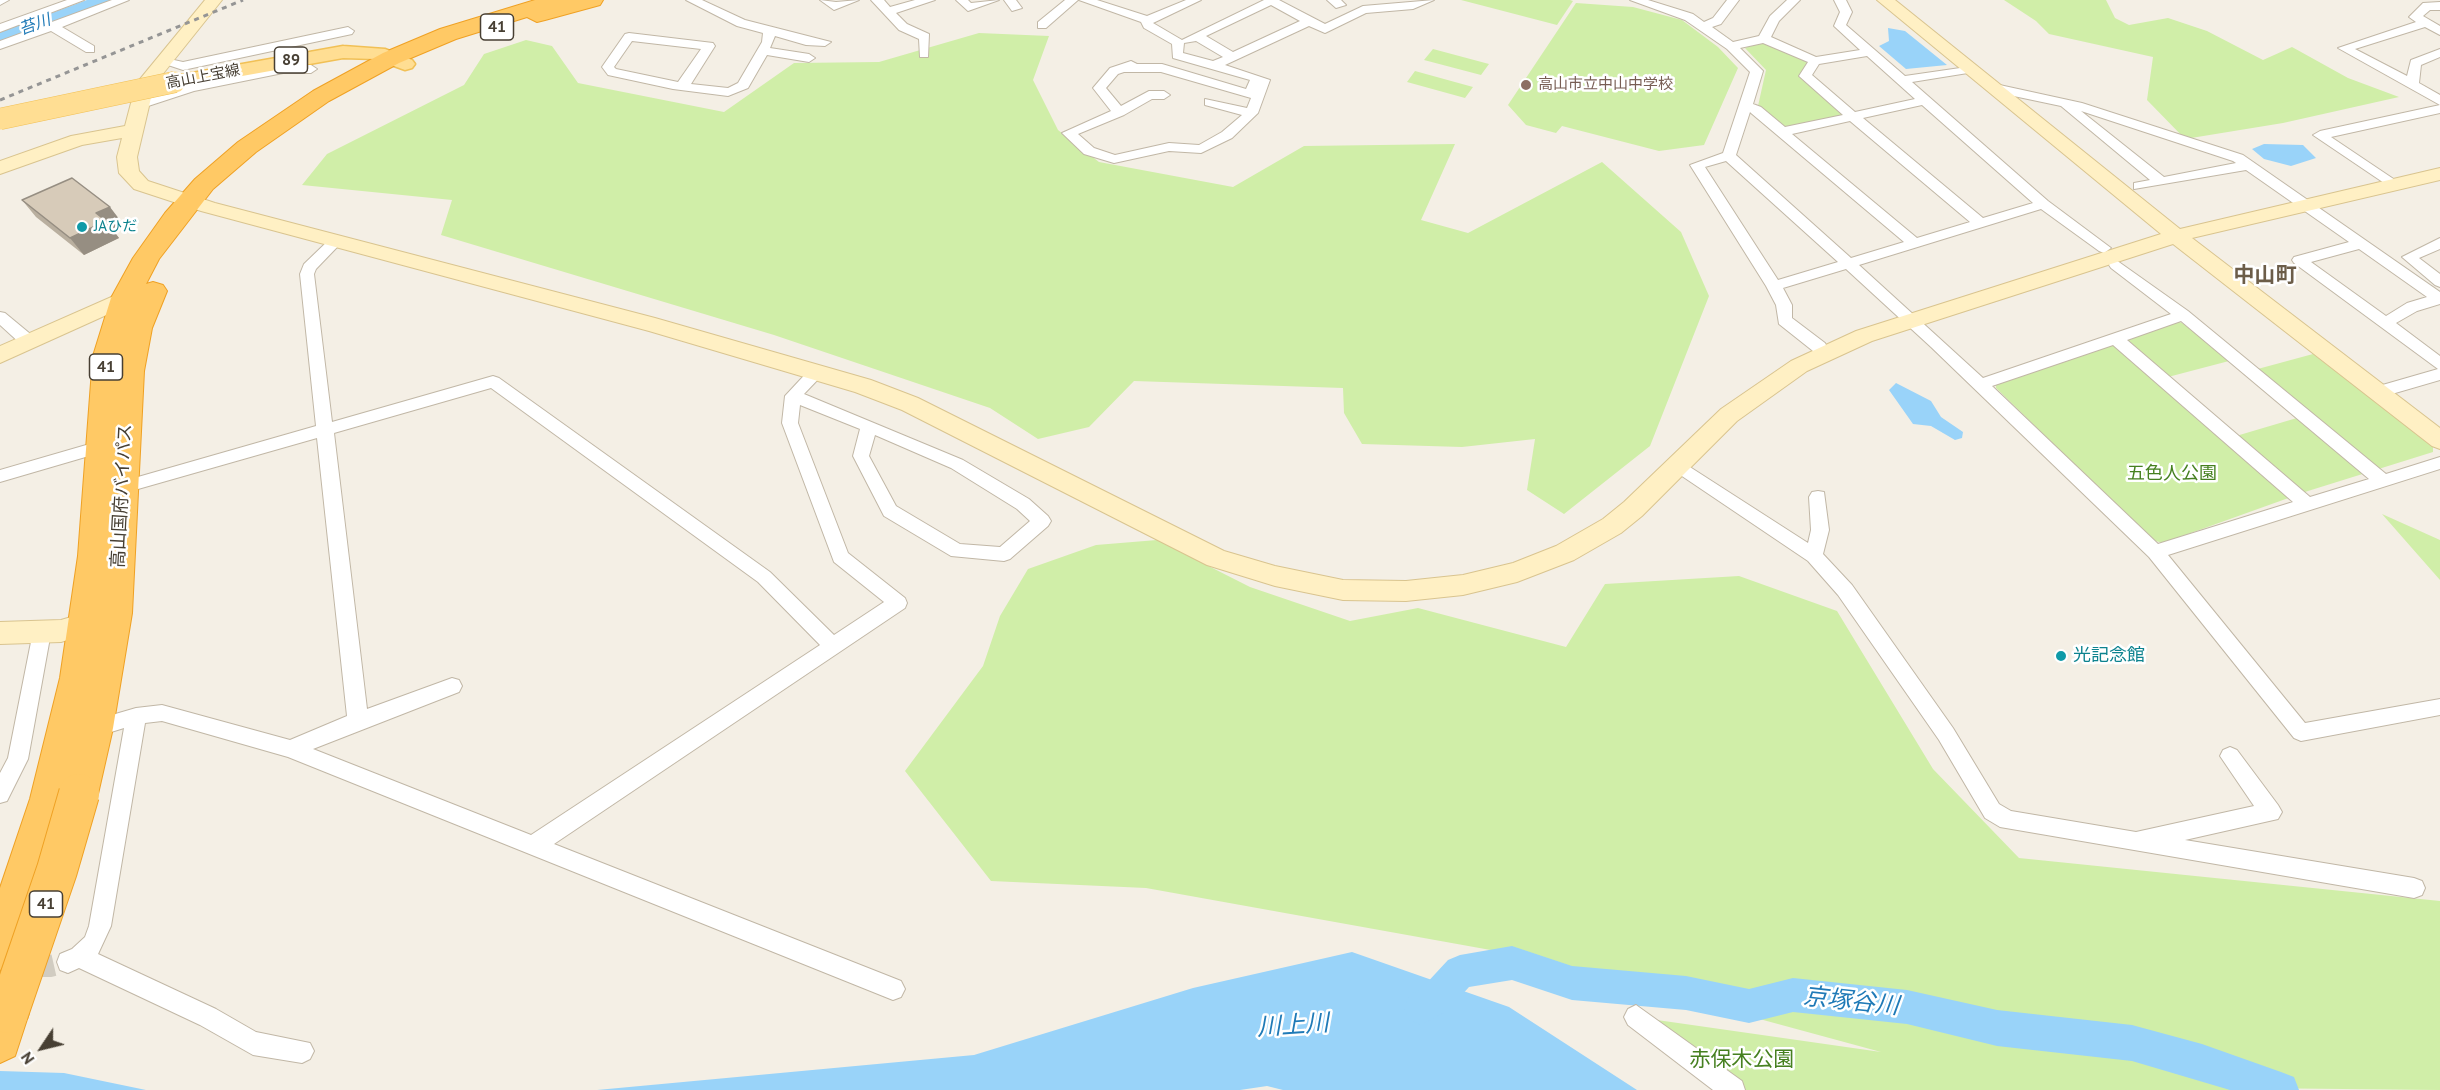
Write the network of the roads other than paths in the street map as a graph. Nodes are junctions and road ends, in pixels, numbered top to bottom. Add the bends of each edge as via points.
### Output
1 (78, 0) edge
2 (123, 0) edge
3 (214, 0) edge
4 (558, 0) edge
5 (592, 0) edge
6 (692, 0) edge
7 (826, 0) edge
8 (853, 0) edge
9 (877, 0) edge
10 (929, 0) edge
11 (962, 0) edge
12 (993, 0) edge
13 (1072, 0) edge
14 (1196, 0) edge
15 (1270, 0) edge
16 (1428, 0) edge
17 (1636, 0) edge
18 (1731, 0) edge
19 (1794, 0) edge
20 (1840, 0) edge
21 (1885, 0) edge
22 (1093, 1) edge
23 (53, 4) edge
24 (2440, 6) edge
25 (888, 11) junction
26 (1146, 20) junction
27 (1309, 21) junction
28 (2426, 23) junction
29 (1042, 25) dead end
30 (52, 26) junction
31 (1704, 26) junction
32 (0, 28) edge
33 (348, 31) dead end
34 (2440, 31) edge
35 (769, 32) junction
36 (1197, 36) junction
37 (1764, 39) junction
38 (825, 42) dead end
39 (0, 45) edge
40 (1731, 45) junction
41 (1178, 49) junction
42 (90, 50) dead end
43 (763, 51) junction
44 (1870, 52) junction
45 (2440, 53) edge
46 (924, 54) dead end
47 (1232, 57) junction
48 (809, 58) dead end
49 (398, 61) junction
50 (1815, 61) junction
51 (165, 62) junction
52 (1213, 66) junction
53 (1122, 68) junction
54 (311, 69) dead end
55 (1970, 69) junction
56 (1257, 79) junction
57 (1903, 80) junction
58 (2413, 84) junction
59 (685, 87) junction
60 (1995, 88) junction
61 (1164, 94) dead end
62 (1926, 100) junction
63 (2440, 100) edge
64 (1210, 102) dead end
65 (2064, 103) junction
66 (139, 105) junction
67 (1744, 106) junction
68 (2440, 109) edge
69 (1119, 112) junction
70 (1251, 113) junction
71 (1851, 116) junction
72 (0, 119) edge
73 (132, 131) junction
74 (1782, 132) junction
75 (1729, 156) junction
76 (2248, 165) junction
77 (0, 168) edge
78 (2440, 174) edge
79 (2161, 182) junction
80 (2393, 185) junction
81 (2139, 186) dead end
82 (198, 204) junction
83 (2043, 204) junction
84 (2306, 206) junction
85 (1980, 223) junction
86 (2176, 236) junction
87 (335, 242) junction
88 (1915, 243) junction
89 (2440, 243) edge
90 (2361, 244) junction
91 (2104, 248) dead end
92 (1848, 263) junction
93 (2116, 265) dead end
94 (2440, 282) edge
95 (1774, 286) junction
96 (125, 298) junction
97 (2440, 299) edge
98 (2183, 315) junction
99 (0, 317) edge
100 (1913, 321) junction
101 (2385, 323) junction
102 (2114, 337) junction
103 (28, 341) junction
104 (1819, 347) dead end
105 (0, 355) edge
106 (2440, 364) edge
107 (818, 371) junction
108 (2440, 374) edge
109 (1981, 384) junction
110 (2378, 392) junction
111 (793, 396) junction
112 (869, 426) junction
113 (326, 428) junction
114 (2440, 440) edge
115 (100, 447) junction
116 (2440, 463) edge
117 (1678, 466) junction
118 (0, 476) edge
119 (2382, 480) junction
120 (124, 487) junction
121 (1818, 497) dead end
122 (2306, 504) junction
123 (2155, 552) junction
124 (1814, 556) junction
125 (88, 623) junction
126 (42, 632) junction
127 (0, 633) edge
128 (832, 646) junction
129 (452, 686) dead end
130 (2440, 706) edge
131 (136, 716) junction
132 (358, 721) junction
133 (95, 728) junction
134 (291, 750) junction
135 (2230, 756) dead end
136 (0, 794) edge
137 (64, 796) junction
138 (2130, 842) junction
139 (534, 844) junction
140 (2414, 888) dead end
141 (0, 926) edge
142 (0, 950) edge
143 (893, 989) dead end
144 (1636, 1017) dead end
145 (3, 1029) edge
146 (302, 1051) dead end
147 (1733, 1090) edge

1 - 23 street
2 - 30 street
3 - 51 street
4 - 49 highway, 41 via 479,23
5 - 49 highway, 41
6 - 35 street
7 - 8 street via 834,6
9 - 25 street
10 - 25 street
11 - 12 street via 968,7
13 - 29 street
14 - 26 street
15 - 27 street
15 - 36 street
16 - 27 street via 1363,10 1325,29
17 - 31 street via 1689,17
18 - 31 street via 1717,21
19 - 37 street via 1774,19
20 - 44 street via 1846,12 1840,26
21 - 55 street
22 - 26 street
23 - 32 street
24 - 28 street via 2427,6 2415,17
25 - 46 street via 903,27 925,37
26 - 41 street
27 - 47 street
28 - 34 street
28 - 58 street via 2344,48
30 - 39 street
30 - 42 street
31 - 40 street
33 - 51 street via 183,66
35 - 38 street
35 - 43 street
36 - 41 street
36 - 47 street
37 - 40 street
37 - 50 street
40 - 67 street via 1757,71
41 - 52 street
41 - 53 street
43 - 48 street
43 - 59 street via 743,85 734,91
44 - 50 street
44 - 57 street
45 - 58 street via 2415,63
47 - 52 street
49 - 72 main road, 高山上宝線 / 89, bridge via 369,52 329,53
49 - 82 highway, 高山国府バイパス / 41 via 283,139
50 - 71 street via 1805,76
51 - 66 street via 145,84
52 - 56 street
53 - 56 street via 1162,68 1250,94
53 - 69 street via 1099,88
54 - 66 street via 283,69 191,88
55 - 57 street
55 - 60 street
56 - 70 street via 1264,80
57 - 62 street
58 - 63 street
59 - 59 street via 612,72 608,67 629,37 709,46 684,81
60 - 65 street
60 - 86 street
61 - 69 street via 1149,95
62 - 71 street
62 - 83 street
64 - 70 street
65 - 76 street via 2238,158
65 - 79 street
66 - 73 street
67 - 74 street via 1756,110
67 - 75 street
68 - 80 street via 2320,135
69 - 70 street via 1070,133 1094,153 1120,159 1169,147 1201,149 1239,126
71 - 74 street
71 - 85 street
73 - 77 street via 78,140
73 - 82 street via 127,166 134,179
74 - 88 street
75 - 92 street
75 - 95 street via 1697,165
76 - 79 street
76 - 84 street
78 - 80 street
79 - 81 street
80 - 84 street
82 - 87 street
82 - 96 highway, 高山国府バイパス / 41 via 146,258
82 - 120 highway, 高山国府バイパス / 41 via 138,328 129,370
83 - 85 street
83 - 91 street
84 - 86 street
84 - 90 street
85 - 88 street
86 - 100 street
86 - 110 street
87 - 107 street
87 - 113 street via 309,267 307,274
88 - 92 street
89 - 94 street via 2409,257
90 - 97 street
90 - 101 street via 2299,260
92 - 95 street
92 - 100 street
93 - 98 street
95 - 104 street via 1784,304 1784,320
96 - 103 street
96 - 115 highway, 高山国府バイパス / 41 via 108,356
97 - 101 street via 2412,307
98 - 102 street
98 - 119 street
99 - 103 street
100 - 109 street
100 - 117 street via 1847,343 1776,379 1729,415
101 - 106 street
102 - 109 street
102 - 122 street
103 - 105 street
107 - 111 street
107 - 117 street via 910,404 1216,558 1275,576 1343,590 1437,589 1492,579 1533,566 1565,553 1611,526
108 - 110 street
109 - 123 street
110 - 114 street
111 - 112 street
111 - 128 street via 790,423 840,557 898,603
112 - 112 street via 957,464 1042,520 1004,554 957,551 890,511 861,456
113 - 120 street
113 - 128 street via 493,382 764,577
113 - 132 street
115 - 118 street
115 - 125 highway, 高山国府バイパス / 41
116 - 119 street
117 - 124 street
119 - 122 street
120 - 133 highway, 高山国府バイパス / 41 via 115,613
121 - 124 street via 1820,530
122 - 123 street
123 - 130 street via 2301,732
124 - 138 street via 1845,590 1946,734 1992,811 2007,820
125 - 126 street via 61,632
125 - 137 highway, 高山国府バイパス / 41
126 - 127 street
126 - 136 street via 18,759
128 - 139 street
129 - 132 street
131 - 133 street
131 - 134 street via 162,712
131 - 146 street via 100,926 93,944 74,960 208,1017 253,1043
132 - 134 street
133 - 137 highway, 高山国府バイパス / 41
134 - 139 street
135 - 138 street via 2271,812
137 - 141 highway, 41
137 - 142 highway, 高山国府バイパス / 41
137 - 145 highway, 高山国府バイパス / 41, bridge via 57,870
138 - 140 street
139 - 143 street
144 - 147 street

